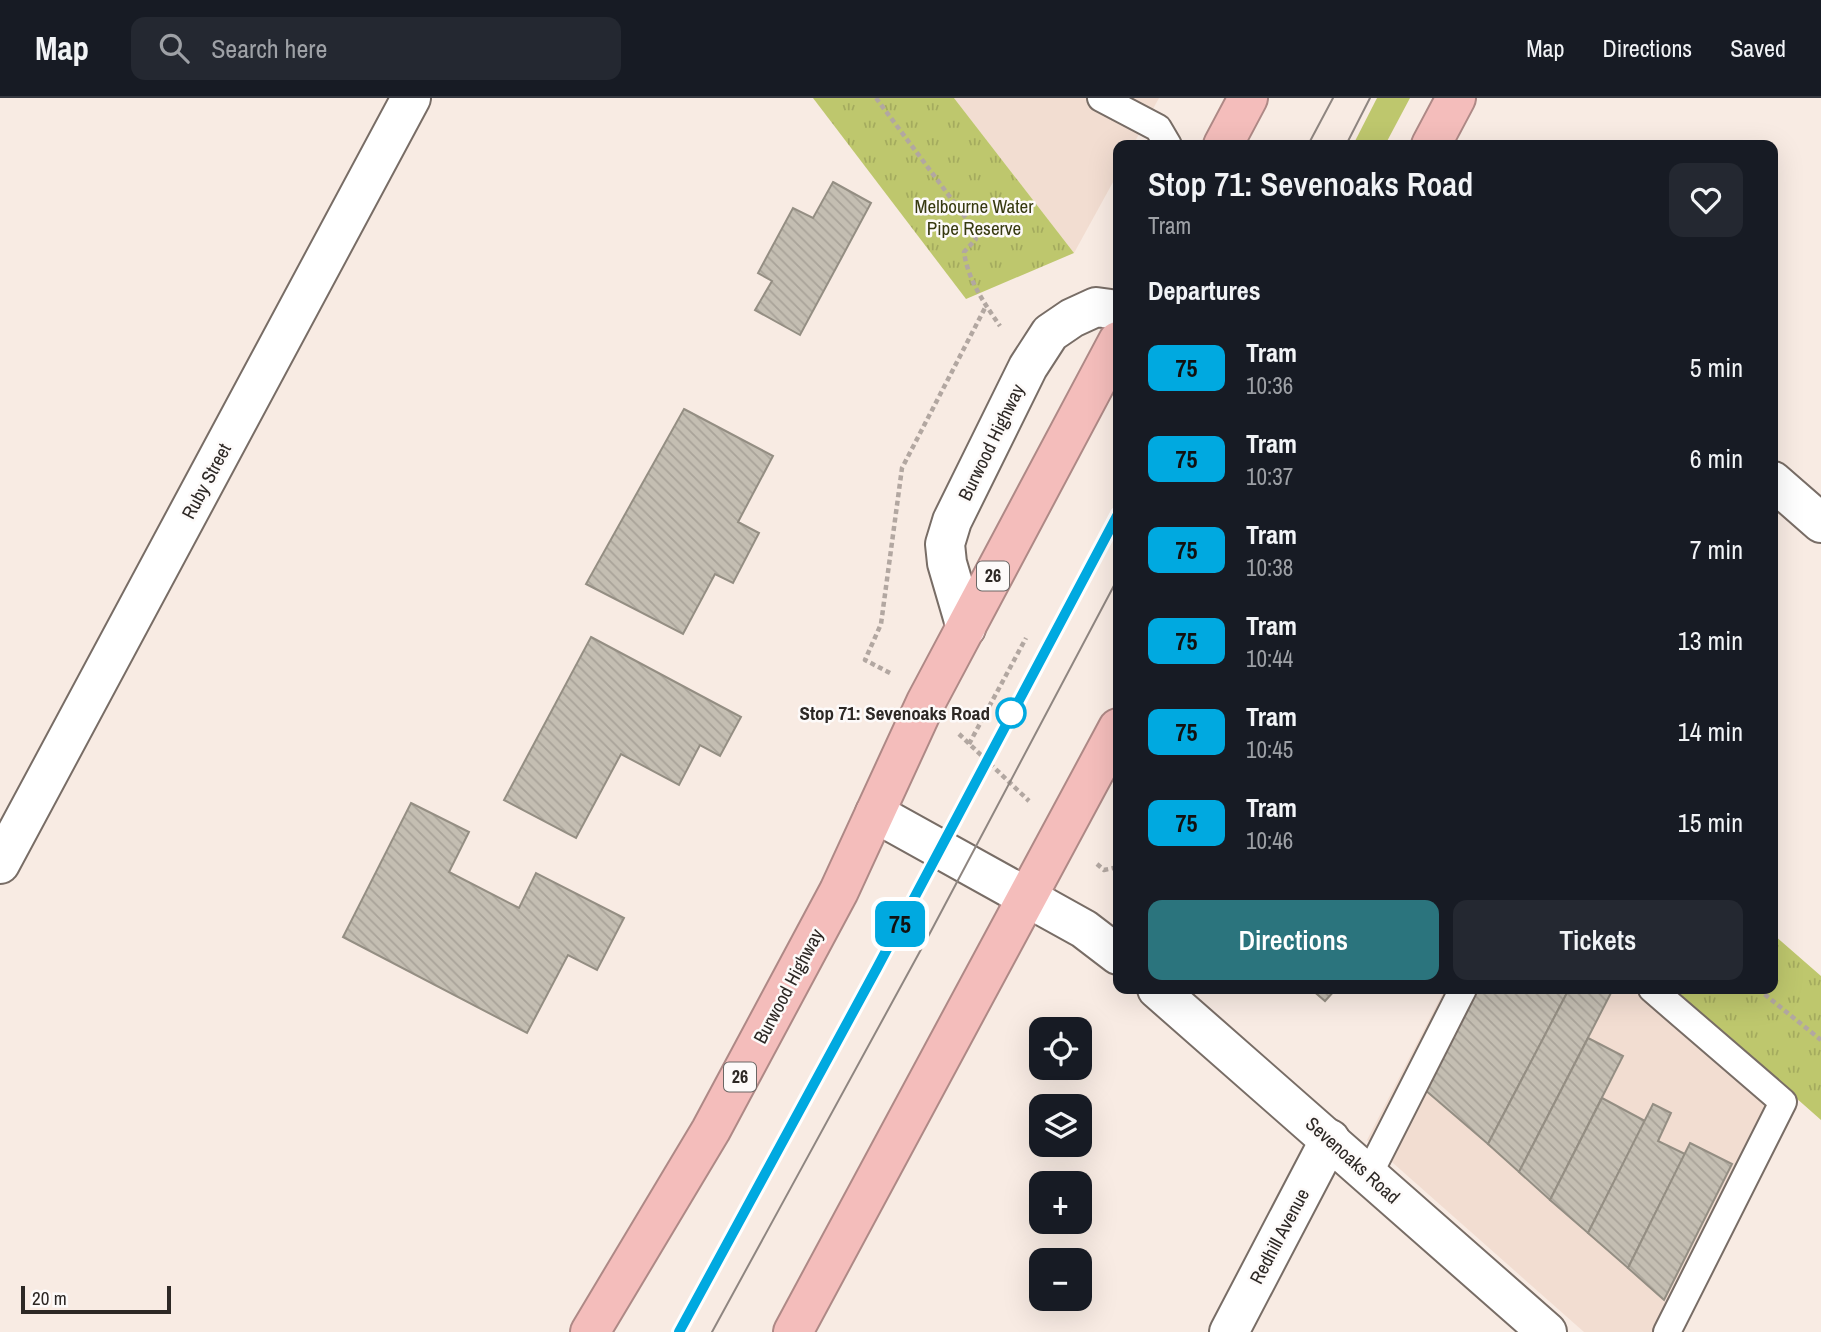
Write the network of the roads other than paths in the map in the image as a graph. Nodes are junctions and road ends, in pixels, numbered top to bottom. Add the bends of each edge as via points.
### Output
1 (411, 98) edge
2 (1101, 98) edge
3 (1248, 98) edge
4 (1456, 98) edge
5 (1165, 140) edge
6 (1226, 140) edge
7 (1434, 140) edge
8 (1113, 309) edge
9 (1113, 350) edge
10 (1778, 485) edge
11 (1821, 523) edge
12 (966, 628) junction
13 (1113, 737) edge
14 (875, 813) junction
15 (4, 847) edge
16 (1026, 898) junction
17 (1113, 951) edge
18 (1163, 994) edge
19 (1460, 994) edge
20 (1658, 994) edge
21 (1330, 1139) junction
22 (1369, 1174) junction
23 (590, 1332) edge
24 (793, 1332) edge
25 (1229, 1332) edge
26 (1547, 1332) edge
27 (1667, 1332) edge

1 - 15 street, Ruby Street
2 - 5 lane via 1158,128
3 - 6 highway
4 - 7 highway
8 - 12 street, Burwood Highway via 1096,307 1050,333 1028,367 951,521 945,544 947,563
9 - 12 highway, Burwood Highway / 26
10 - 11 street
12 - 14 highway, Burwood Highway / 26
13 - 16 highway
14 - 16 street
14 - 23 highway, Burwood Highway / 26 via 839,891 711,1130
16 - 17 street via 1084,929
16 - 24 highway
18 - 21 street, Sevenoaks Road
19 - 22 lane
20 - 27 lane via 1783,1102
21 - 22 street, Sevenoaks Road
21 - 25 street, Redhill Avenue
22 - 26 street, Sevenoaks Road

